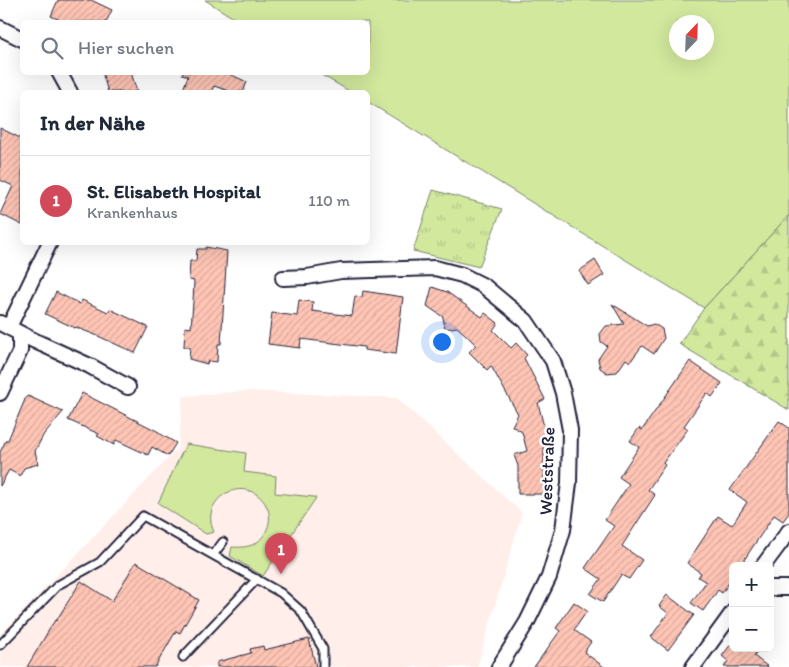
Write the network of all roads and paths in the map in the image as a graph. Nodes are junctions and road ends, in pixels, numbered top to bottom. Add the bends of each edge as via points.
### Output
1 (0, 28) edge
2 (20, 37) edge
3 (61, 75) edge
4 (69, 90) edge
5 (49, 245) edge
6 (283, 278) dead end
7 (10, 328) edge
8 (128, 387) dead end
9 (0, 393) edge
10 (789, 531) edge
11 (222, 542) dead end
12 (212, 555) junction
13 (766, 562) edge
14 (256, 579) junction
15 (774, 588) edge
16 (789, 588) edge
17 (729, 618) edge
18 (0, 645) edge
19 (182, 657) dead end
20 (323, 667) edge
21 (499, 667) edge
22 (693, 667) edge

1 - 2 street
3 - 4 street
5 - 7 street
6 - 21 street, Weststraße via 341,270 435,268 462,276 484,286 526,320 553,360 570,430 569,484 563,530 549,577 527,622
7 - 8 street
7 - 9 street via 20,351
10 - 13 street
11 - 12 lane
12 - 14 lane
12 - 18 lane via 143,516 100,562 58,585
14 - 19 lane
14 - 20 lane via 281,594 300,611 323,649
15 - 16 street
17 - 22 street

